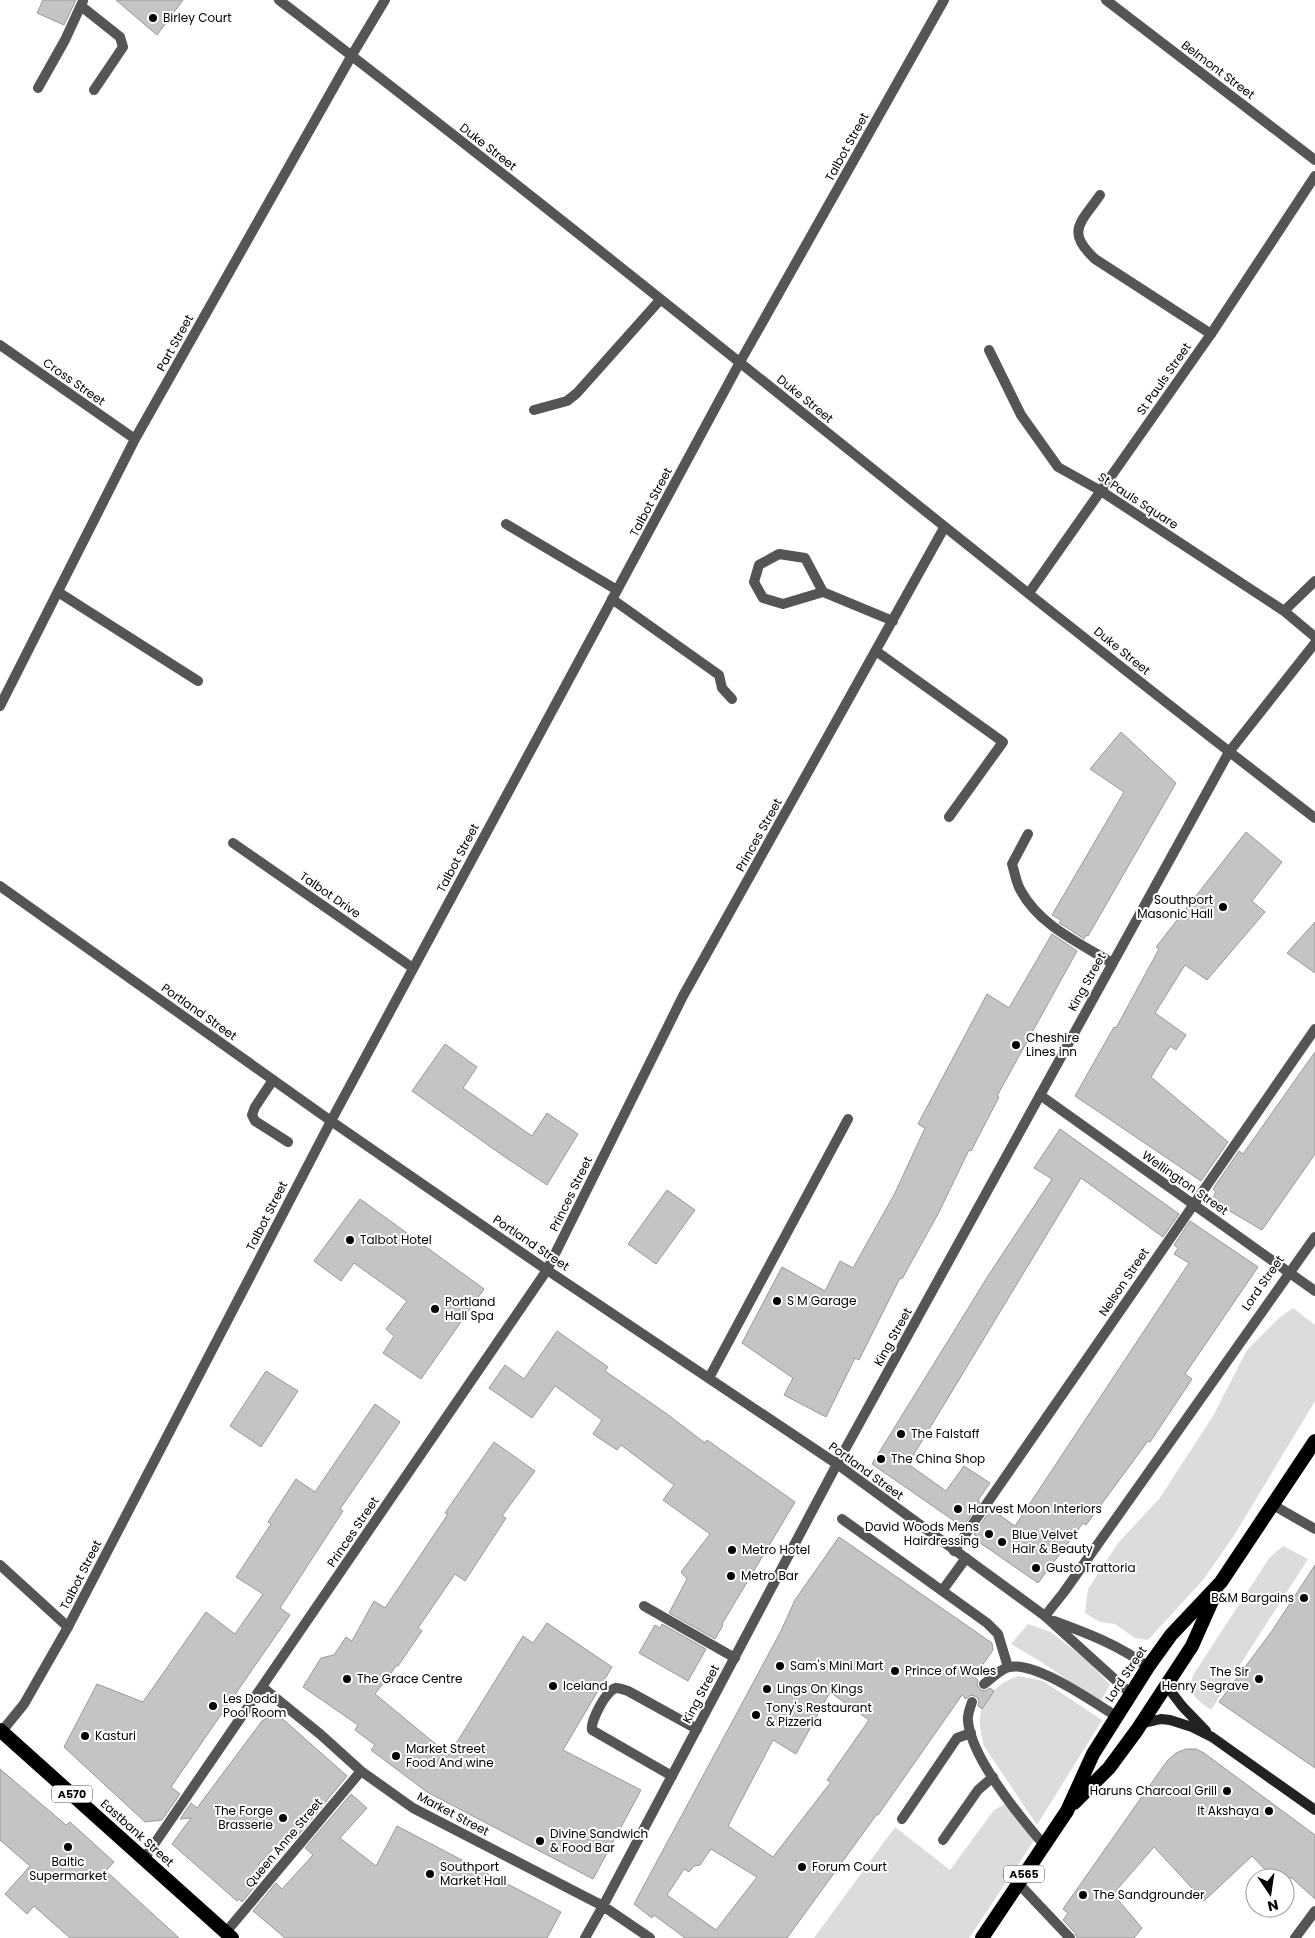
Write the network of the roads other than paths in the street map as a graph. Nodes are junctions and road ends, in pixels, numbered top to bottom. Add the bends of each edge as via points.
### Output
1 (280, 0) edge
2 (385, 0) edge
3 (944, 0) edge
4 (1106, 0) edge
5 (82, 3) edge
6 (352, 56) junction
7 (38, 88) dead end
8 (94, 90) dead end
9 (1315, 160) edge
10 (1315, 176) edge
11 (1100, 195) dead end
12 (660, 300) junction
13 (1211, 334) junction
14 (0, 345) edge
15 (989, 350) dead end
16 (740, 362) junction
17 (534, 410) dead end
18 (135, 440) junction
19 (1100, 490) junction
20 (506, 524) dead end
21 (944, 528) junction
22 (1315, 581) edge
23 (58, 592) junction
24 (823, 592) junction
25 (1029, 593) junction
26 (615, 594) junction
27 (1284, 611) junction
28 (893, 621) junction
29 (1315, 637) edge
30 (1315, 643) edge
31 (876, 651) junction
32 (198, 681) dead end
33 (732, 699) dead end
34 (0, 706) edge
35 (1229, 752) junction
36 (949, 818) dead end
37 (1315, 818) edge
38 (1028, 834) dead end
39 (233, 843) dead end
40 (0, 886) edge
41 (1112, 963) junction
42 (413, 968) junction
43 (1315, 1029) edge
44 (273, 1080) junction
45 (1040, 1095) junction
46 (848, 1119) dead end
47 (331, 1121) junction
48 (288, 1142) dead end
49 (1193, 1204) junction
50 (1315, 1237) edge
51 (547, 1270) junction
52 (1289, 1272) junction
53 (1315, 1291) edge
54 (708, 1378) junction
55 (1315, 1441) edge
56 (837, 1464) junction
57 (1273, 1505) junction
58 (842, 1519) dead end
59 (1315, 1528) edge
60 (954, 1551) junction
61 (966, 1558) junction
62 (0, 1565) edge
63 (1221, 1582) junction
64 (942, 1591) junction
65 (644, 1606) dead end
66 (1046, 1618) junction
67 (68, 1627) junction
68 (735, 1658) junction
69 (1008, 1667) junction
70 (1148, 1667) junction
71 (984, 1684) dead end
72 (1166, 1685) junction
73 (262, 1687) junction
74 (1131, 1694) junction
75 (972, 1702) dead end
76 (1116, 1716) junction
77 (1140, 1724) junction
78 (697, 1729) junction
79 (1, 1733) edge
80 (971, 1733) junction
81 (1212, 1737) junction
82 (362, 1771) junction
83 (672, 1776) junction
84 (993, 1777) junction
85 (1067, 1810) junction
86 (1315, 1810) edge
87 (902, 1819) dead end
88 (942, 1840) dead end
89 (1044, 1845) junction
90 (144, 1859) junction
91 (1018, 1884) junction
92 (603, 1906) junction
93 (1315, 1911) edge
94 (229, 1935) edge
95 (585, 1938) edge
96 (650, 1938) edge
97 (982, 1938) edge
98 (1070, 1938) edge
99 (1295, 1938) edge

1 - 6 street, Duke Street
2 - 6 street, Part Street
3 - 16 street, Talbot Street
4 - 9 street, Belmont Street
5 - 7 street via 66,40
5 - 8 street via 120,37 123,47
6 - 12 street, Duke Street
6 - 18 street, Part Street
10 - 13 street, St Pauls Street
11 - 13 street via 1077,234 1084,249
12 - 16 street, Duke Street
12 - 17 street via 567,401
13 - 19 street, St Pauls Street
14 - 18 street, Cross Street
15 - 19 street, St Pauls Square via 1021,416 1058,467
16 - 21 street, Duke Street
16 - 26 street, Talbot Street
18 - 23 street, Part Street
19 - 25 street, St Pauls Street
19 - 27 street, St Pauls Square
20 - 26 street
21 - 25 street, Duke Street
21 - 28 street, Princes Street
22 - 27 street
23 - 32 street
23 - 34 street, Part Street
24 - 24 street via 783,604 763,598 754,582 759,565 779,554 805,558
24 - 28 street
25 - 35 street, Duke Street
26 - 33 street via 720,675 722,688
26 - 42 street, Talbot Street
27 - 29 street, St Pauls Square
28 - 31 street, Princes Street
30 - 35 street
31 - 36 street via 1003,742
31 - 51 street, Princes Street via 683,996
35 - 37 street, Duke Street
35 - 41 street, King Street
38 - 41 street via 1012,864 1020,890 1036,914
39 - 42 street, Talbot Drive
40 - 44 street, Portland Street
41 - 45 street, King Street
42 - 47 street, Talbot Street
43 - 49 street, Nelson Street
44 - 47 street, Portland Street
44 - 48 street via 252,1115 254,1121
45 - 49 street, Wellington Street
45 - 56 street, King Street
46 - 54 street
47 - 51 street, Portland Street
47 - 67 street, Talbot Street
49 - 52 street, Wellington Street
49 - 60 street, Nelson Street
50 - 52 street, Lord Street
51 - 54 street, Portland Street
51 - 73 street, Princes Street
52 - 53 street, Wellington Street
52 - 66 street, Lord Street
54 - 56 street, Portland Street
55 - 57 highway, Lord Street / A565
56 - 60 street, Portland Street
56 - 68 street, King Street
57 - 59 street
57 - 63 highway, Lord Street / A565
58 - 64 street
60 - 61 street, Portland Street
61 - 64 street
61 - 66 street, Portland Street
62 - 67 street
63 - 70 highway, Lord Street / A565 via 1171,1635
63 - 72 highway via 1192,1646
64 - 69 street via 998,1634
65 - 68 street
66 - 70 street, Portland Street via 1092,1635
66 - 74 street, Portland Street
67 - 79 street, Talbot Street via 24,1704
68 - 78 street, King Street
69 - 71 street
69 - 76 street via 1017,1666 1056,1678
70 - 74 highway, Lord Street / A565
72 - 77 highway
72 - 81 main road
73 - 82 street, Market Street
73 - 90 street, Princes Street
74 - 76 highway, Lord Street / A565
75 - 80 street via 968,1720
76 - 85 highway, Lord Street / A565 via 1093,1754
77 - 81 main road via 1170,1720
77 - 85 highway via 1109,1768
78 - 83 street, King Street
78 - 83 street via 628,1691 615,1688 600,1707 591,1725 592,1730
79 - 90 highway, Eastbank Street / A570
80 - 84 street via 975,1749
80 - 87 street via 957,1738
81 - 86 main road
82 - 92 street, Market Street via 413,1808
82 - 94 street, Queen Anne Street
83 - 92 street, King Street
84 - 88 street via 978,1790
84 - 89 street
85 - 89 highway, Lord Street / A565
89 - 91 highway, Lord Street / A565
90 - 94 highway, Eastbank Street / A570
91 - 97 highway, Lord Street / A565
91 - 98 street
92 - 95 street, King Street
92 - 96 street, Market Street
93 - 99 street

